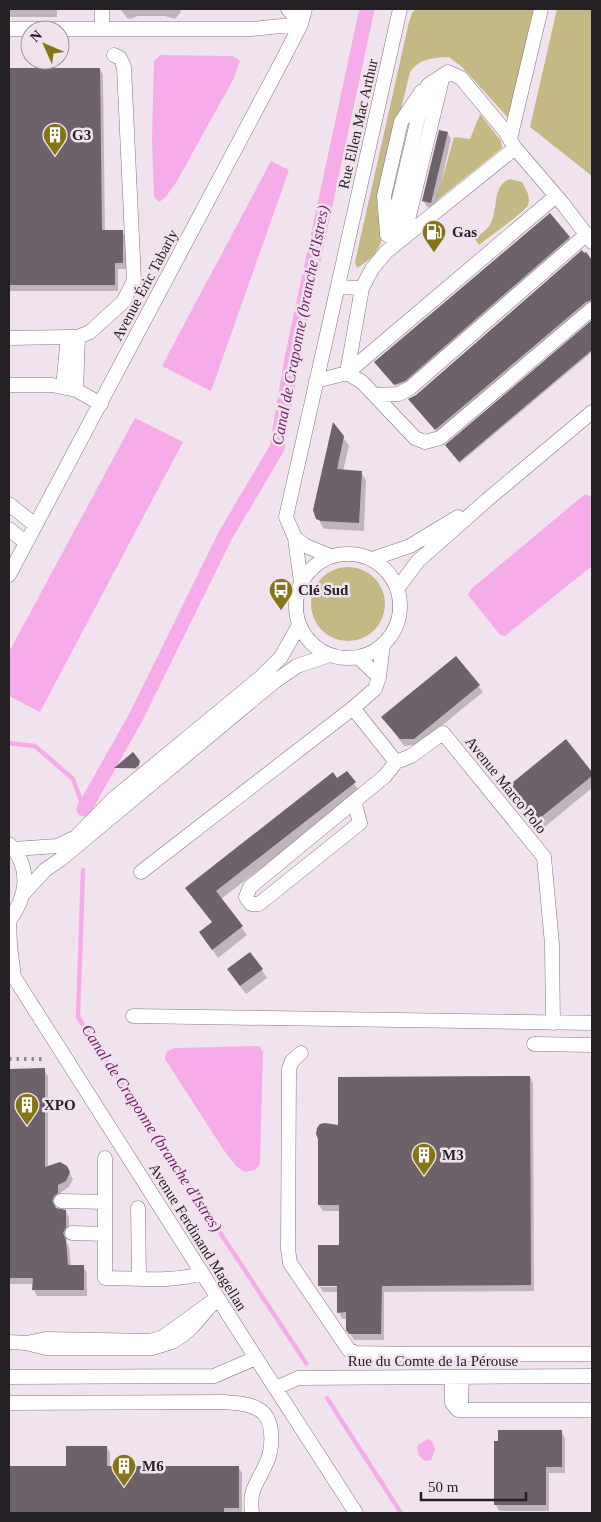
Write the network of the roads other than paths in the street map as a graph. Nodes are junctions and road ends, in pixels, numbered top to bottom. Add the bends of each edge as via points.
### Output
1 (102, 9) edge
2 (288, 9) edge
3 (305, 9) edge
4 (400, 9) edge
5 (541, 9) edge
6 (301, 24) junction
7 (9, 29) edge
8 (102, 29) junction
9 (114, 55) dead end
10 (443, 75) junction
11 (513, 143) junction
12 (556, 196) junction
13 (389, 234) junction
14 (590, 238) edge
15 (386, 252) junction
16 (338, 287) junction
17 (362, 288) junction
18 (592, 309) edge
19 (73, 337) junction
20 (9, 338) edge
21 (348, 373) junction
22 (316, 381) junction
23 (9, 385) edge
24 (69, 389) junction
25 (375, 395) junction
26 (101, 404) junction
27 (592, 412) edge
28 (486, 500) junction
29 (9, 504) edge
30 (35, 525) junction
31 (9, 529) edge
32 (295, 538) junction
33 (26, 543) junction
34 (330, 556) junction
35 (372, 559) junction
36 (9, 575) edge
37 (301, 582) junction
38 (397, 589) junction
39 (299, 625) junction
40 (382, 644) junction
41 (330, 655) junction
42 (358, 656) junction
43 (379, 677) junction
44 (353, 708) junction
45 (396, 762) junction
46 (354, 801) junction
47 (303, 843) junction
48 (11, 846) edge
49 (315, 859) junction
50 (141, 872) dead end
51 (24, 893) junction
52 (9, 921) edge
53 (11, 974) edge
54 (133, 1016) dead end
55 (553, 1023) junction
56 (592, 1023) edge
57 (534, 1044) dead end
58 (592, 1045) edge
59 (301, 1053) dead end
60 (105, 1158) dead end
61 (61, 1201) dead end
62 (105, 1202) junction
63 (138, 1208) dead end
64 (72, 1233) dead end
65 (105, 1234) junction
66 (202, 1274) junction
67 (139, 1278) junction
68 (218, 1298) junction
69 (9, 1342) edge
70 (406, 1354) junction
71 (592, 1354) edge
72 (256, 1358) junction
73 (592, 1376) edge
74 (9, 1377) edge
75 (408, 1377) junction
76 (457, 1377) junction
77 (276, 1388) junction
78 (9, 1403) edge
79 (592, 1410) edge
80 (252, 1513) edge
81 (356, 1513) edge

1 - 8 street
2 - 6 street
3 - 6 street, Avenue Éric Tabarly
4 - 16 street, Rue Ellen Mac Arthur
5 - 11 street
6 - 8 street via 251,29
6 - 26 street, Avenue Éric Tabarly
7 - 8 street
9 - 19 street via 120,58 124,67 134,281 123,302 90,332
10 - 11 street via 448,72 461,78
10 - 13 street via 408,220
10 - 13 street via 418,96 401,122 384,196
11 - 12 street
11 - 15 street
12 - 14 street
12 - 21 street
13 - 15 street
14 - 25 street via 410,388 399,394
15 - 17 street
16 - 17 street
16 - 22 street, Rue Ellen Mac Arthur
17 - 21 street
18 - 25 street via 440,438 425,442 414,438
19 - 20 street
19 - 24 street
21 - 22 street
21 - 25 street
22 - 32 street, Rue Ellen Mac Arthur via 286,517
23 - 24 street via 52,385
24 - 26 street
26 - 30 street, Avenue Éric Tabarly
27 - 28 street
28 - 35 street via 410,546
28 - 38 street via 418,561
29 - 30 street
30 - 33 street, Avenue Éric Tabarly
31 - 33 street
32 - 34 street
32 - 37 street, Rue Ellen Mac Arthur
33 - 36 street, Avenue Éric Tabarly
34 - 35 street via 358,554
34 - 37 street via 309,571
35 - 38 street via 392,577
37 - 39 street via 295,603
38 - 40 street via 398,619
39 - 41 street via 306,638
39 - 48 street via 281,657 261,677 112,800 76,837 57,846
40 - 42 street
40 - 43 street
41 - 42 street
41 - 51 street via 297,666 274,682 45,870
42 - 43 street
43 - 44 street via 375,689
44 - 45 street
44 - 50 street
45 - 46 street via 385,776
45 - 55 street, Avenue Marco Polo via 411,756 443,733 544,857 552,944
46 - 47 street
46 - 49 street via 360,823
47 - 49 street
47 - 49 street via 250,887 246,897 252,904 260,904
48 - 51 street via 21,862
51 - 52 street
52 - 53 street, Avenue Ferdinand Magellan
53 - 66 street, Avenue Ferdinand Magellan
54 - 55 street
55 - 56 street
57 - 58 street
59 - 70 street via 289,1069 290,1263 349,1350 356,1353
60 - 62 street
61 - 62 street
62 - 65 street
63 - 67 street
64 - 65 street
65 - 67 street via 105,1278
66 - 67 street
66 - 68 street, Avenue Ferdinand Magellan
68 - 69 street via 183,1335 152,1348 46,1348
68 - 72 street, Avenue Ferdinand Magellan
70 - 71 street
70 - 75 street
72 - 74 street via 214,1376
72 - 77 street, Avenue Ferdinand Magellan
73 - 76 street, Rue du Comte de la Pérouse
75 - 76 street, Rue du Comte de la Pérouse
75 - 77 street, Rue du Comte de la Pérouse via 298,1378
76 - 79 street via 452,1403 458,1410
77 - 81 street, Avenue Ferdinand Magellan
78 - 80 street via 224,1402 260,1410 268,1419 270,1448 250,1499

